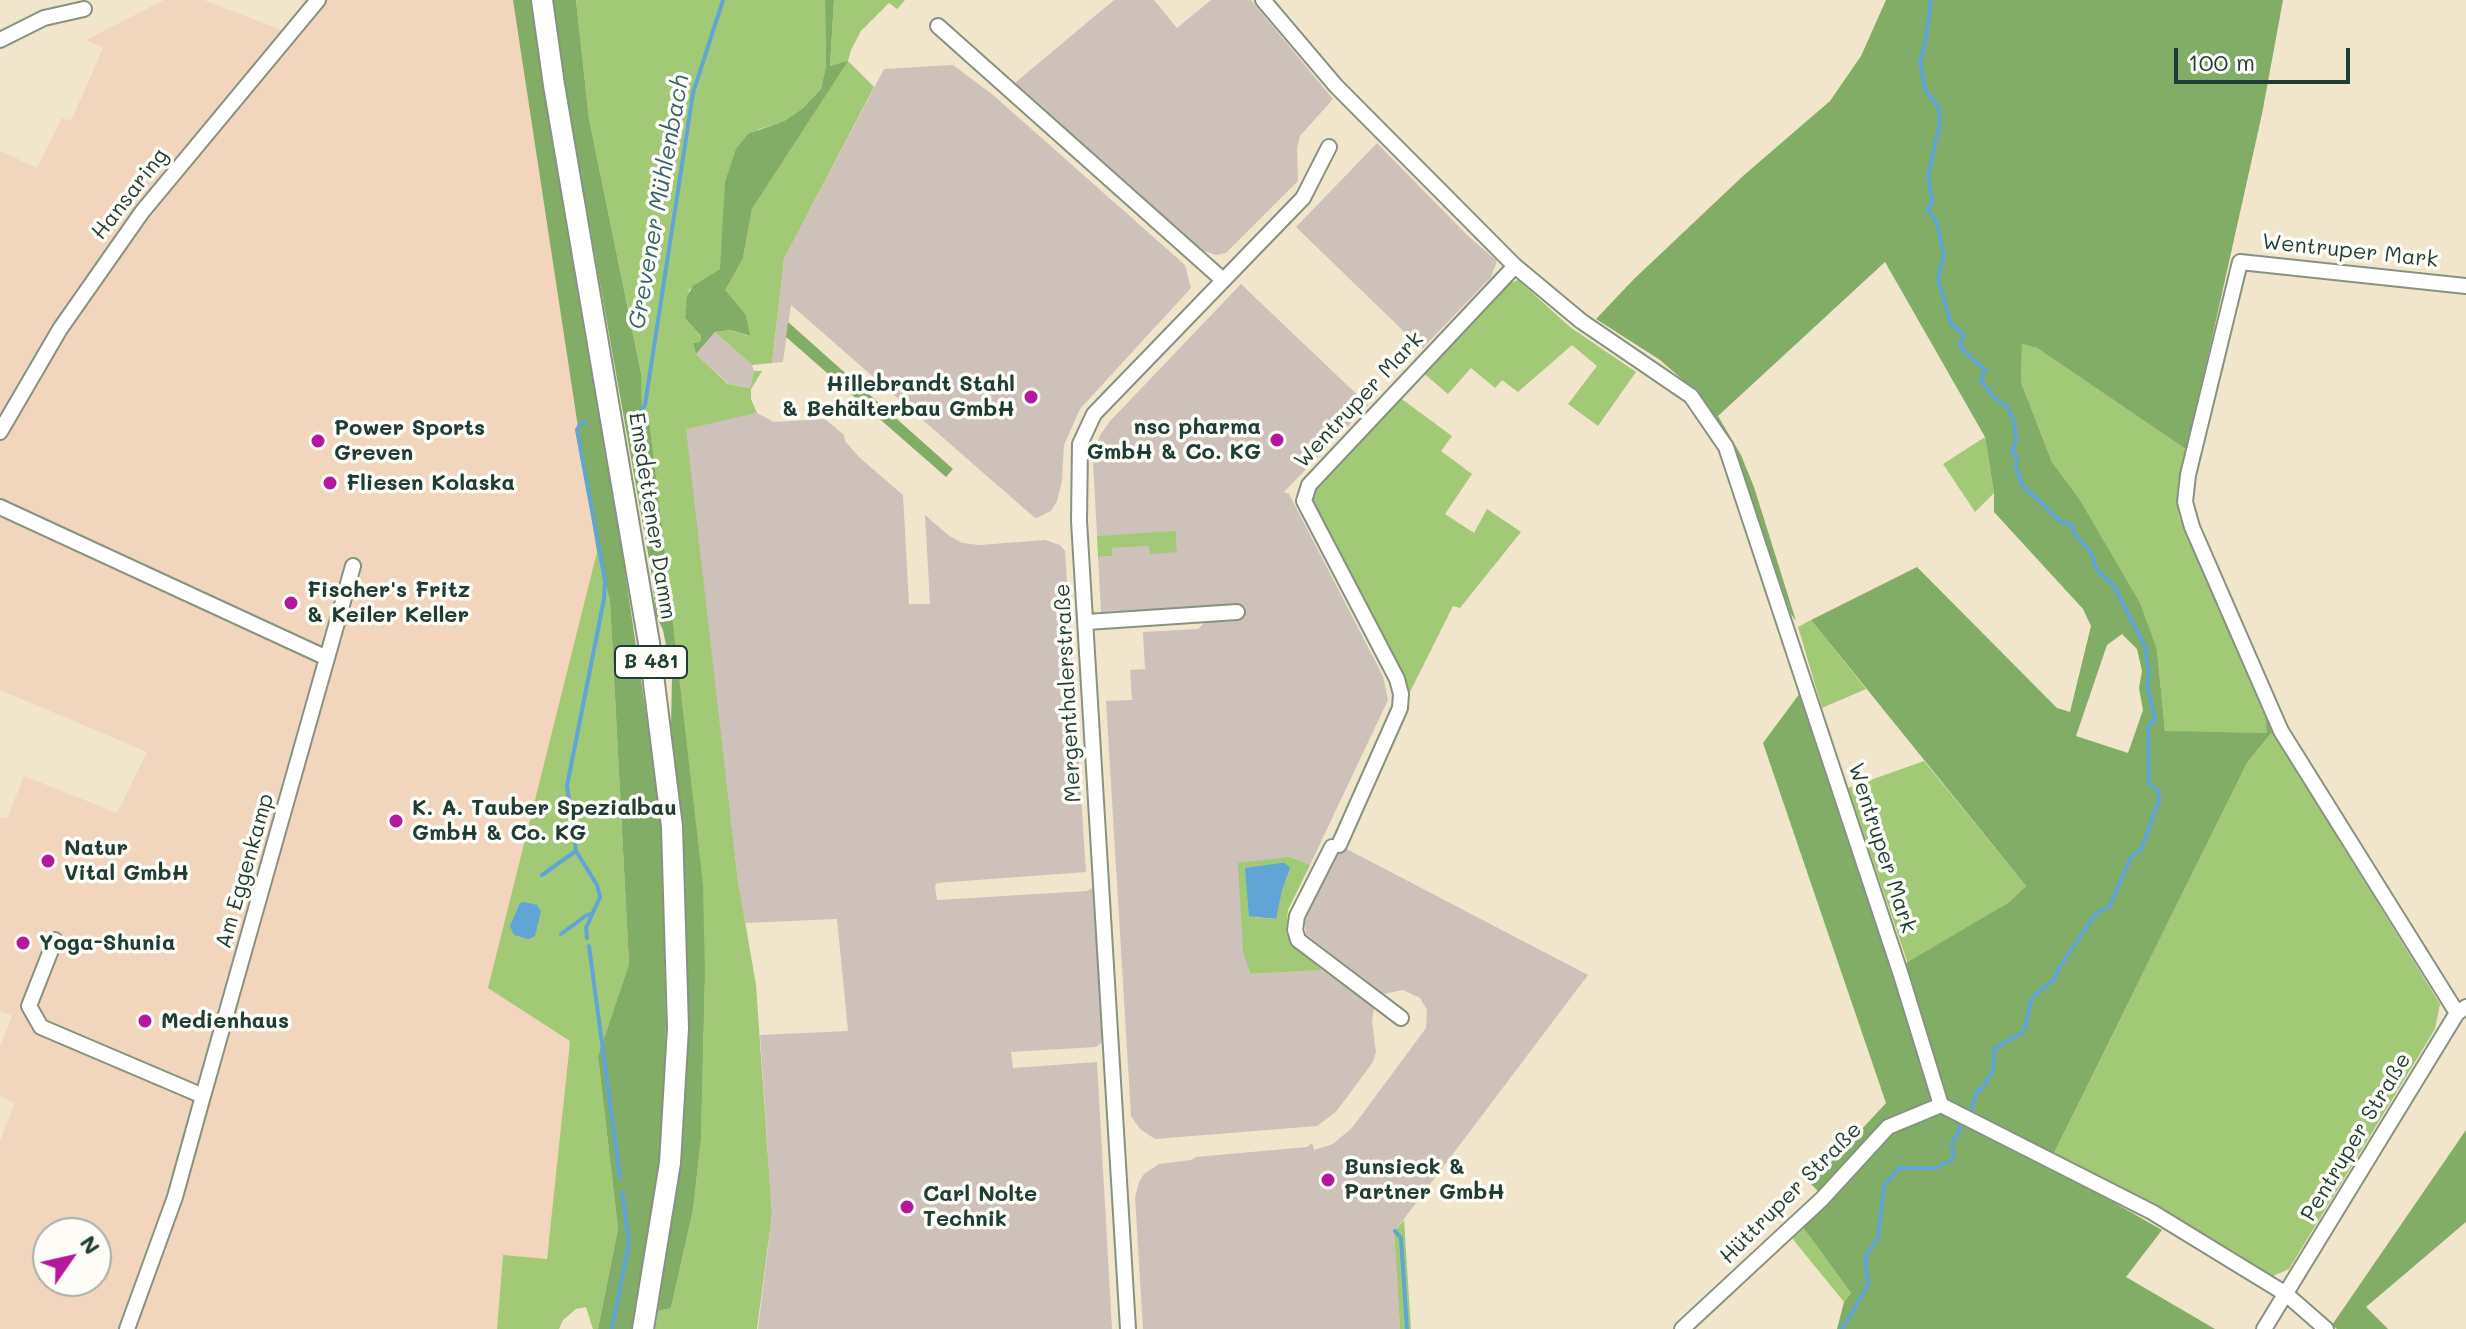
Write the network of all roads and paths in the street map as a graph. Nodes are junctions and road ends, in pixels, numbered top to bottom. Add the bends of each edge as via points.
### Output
1 (318, 0) edge
2 (542, 0) edge
3 (1263, 0) edge
4 (84, 9) dead end
5 (938, 26) dead end
6 (0, 40) edge
7 (1329, 147) dead end
8 (1515, 266) junction
9 (1223, 280) junction
10 (2466, 286) edge
11 (0, 432) edge
12 (0, 507) edge
13 (353, 566) dead end
14 (1237, 612) dead end
15 (1087, 622) junction
16 (327, 658) junction
17 (55, 940) dead end
18 (2461, 1010) edge
19 (1401, 1018) dead end
20 (203, 1096) junction
21 (1941, 1105) junction
22 (2286, 1294) junction
23 (127, 1329) edge
24 (643, 1329) edge
25 (1128, 1329) edge
26 (1682, 1329) edge
27 (2264, 1329) edge
28 (2326, 1329) edge

1 - 11 street, Hansaring via 142,212 60,329
2 - 24 main road, Emsdettener Damm / B 481 via 649,643 672,827 678,1028 673,1118
3 - 8 street, Wentruper Mark via 1336,86
4 - 6 street via 44,18
5 - 9 street
7 - 9 street, Mergenthalerstraße via 1303,198
8 - 19 street, Wentruper Mark via 1309,485 1304,501 1401,694 1400,708 1297,916 1295,930 1298,940
8 - 21 street, Wentruper Mark via 1581,321 1691,396 1726,447
9 - 15 street, Mergenthalerstraße via 1094,414 1084,433 1079,521
10 - 18 street, Wentruper Mark via 2240,262 2185,502 2281,731
12 - 16 street
13 - 16 street, Am Eggenkamp
14 - 15 street
15 - 25 street, Mergenthalerstraße
16 - 20 street, Am Eggenkamp
17 - 20 street via 29,1006 41,1027
18 - 22 street, Pentruper Straße
20 - 23 street, Am Eggenkamp via 175,1197
21 - 22 street via 2152,1212
21 - 26 street, Hüttruper Straße via 1888,1127 1822,1199
22 - 27 street
22 - 28 street

